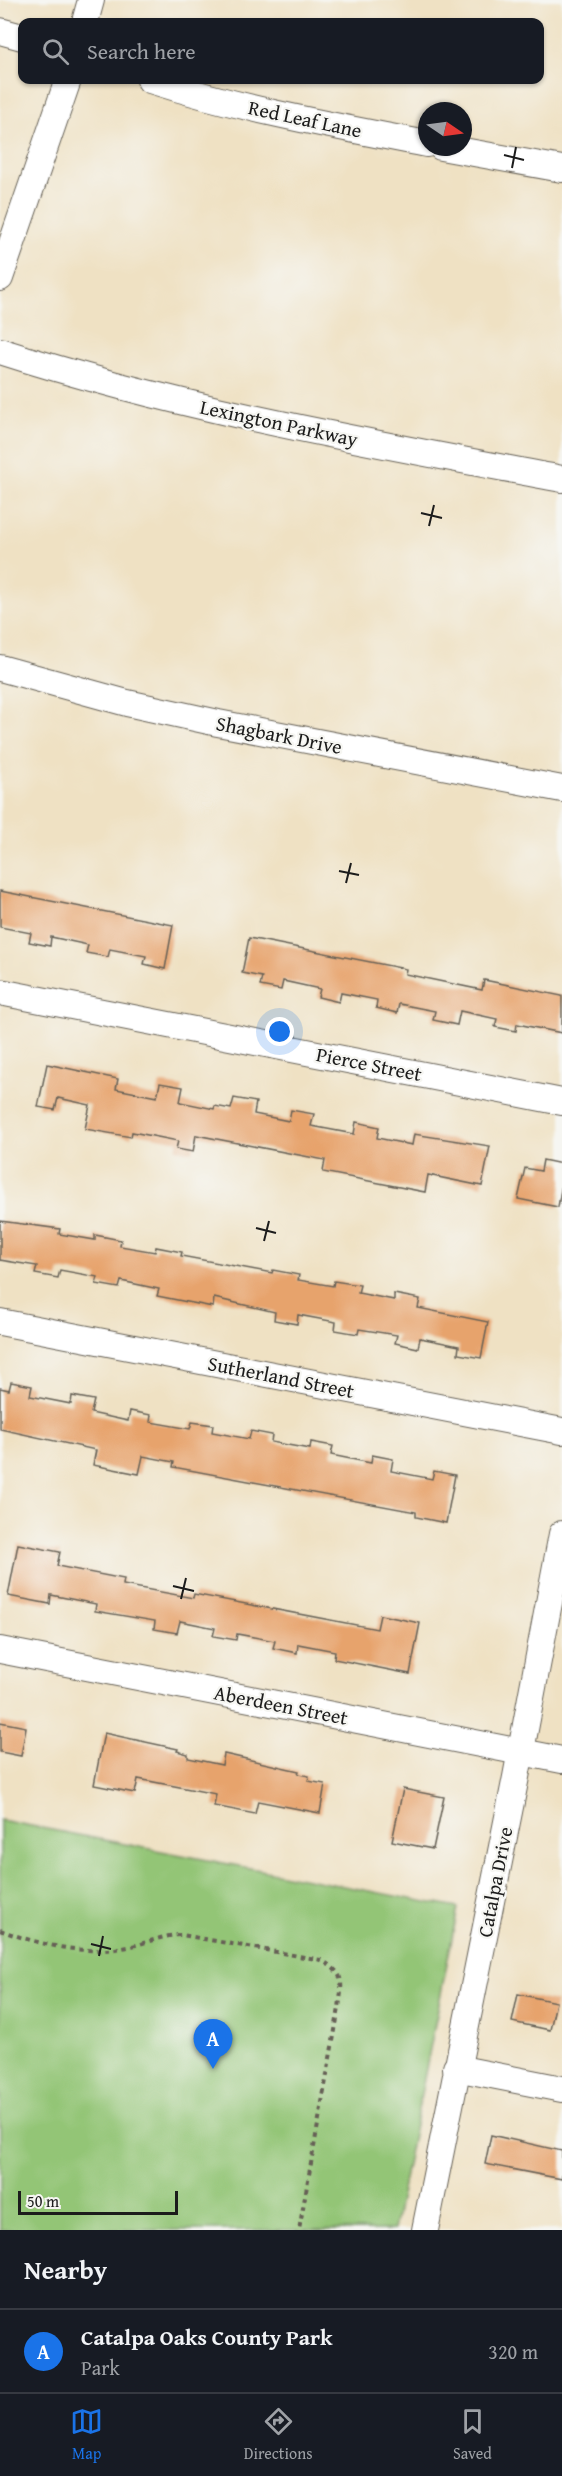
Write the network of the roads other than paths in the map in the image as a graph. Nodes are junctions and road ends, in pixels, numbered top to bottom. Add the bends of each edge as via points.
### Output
1 (91, 0) edge
2 (86, 18) edge
3 (0, 31) edge
4 (18, 36) edge
5 (67, 84) edge
6 (163, 84) edge
7 (418, 142) edge
8 (472, 153) edge
9 (562, 170) edge
10 (0, 278) edge
11 (0, 351) edge
12 (562, 479) edge
13 (0, 668) edge
14 (562, 789) edge
15 (0, 992) edge
16 (562, 1102) edge
17 (0, 1322) edge
18 (562, 1431) edge
19 (562, 1534) edge
20 (0, 1650) edge
21 (520, 1753) junction
22 (562, 1760) edge
23 (456, 2068) junction
24 (562, 2089) edge
25 (425, 2230) edge

1 - 2 street
3 - 4 street
5 - 10 street
6 - 7 street, Red Leaf Lane via 269,112
8 - 9 street
11 - 12 street, Lexington Parkway via 195,406
13 - 14 street, Shagbark Drive via 218,723
15 - 16 street, Pierce Street
17 - 18 street, Sutherland Street
19 - 21 street, Catalpa Drive
20 - 21 street, Aberdeen Street
21 - 22 street, Aberdeen Street
21 - 23 street, Catalpa Drive
23 - 24 street
23 - 25 street, Catalpa Drive

